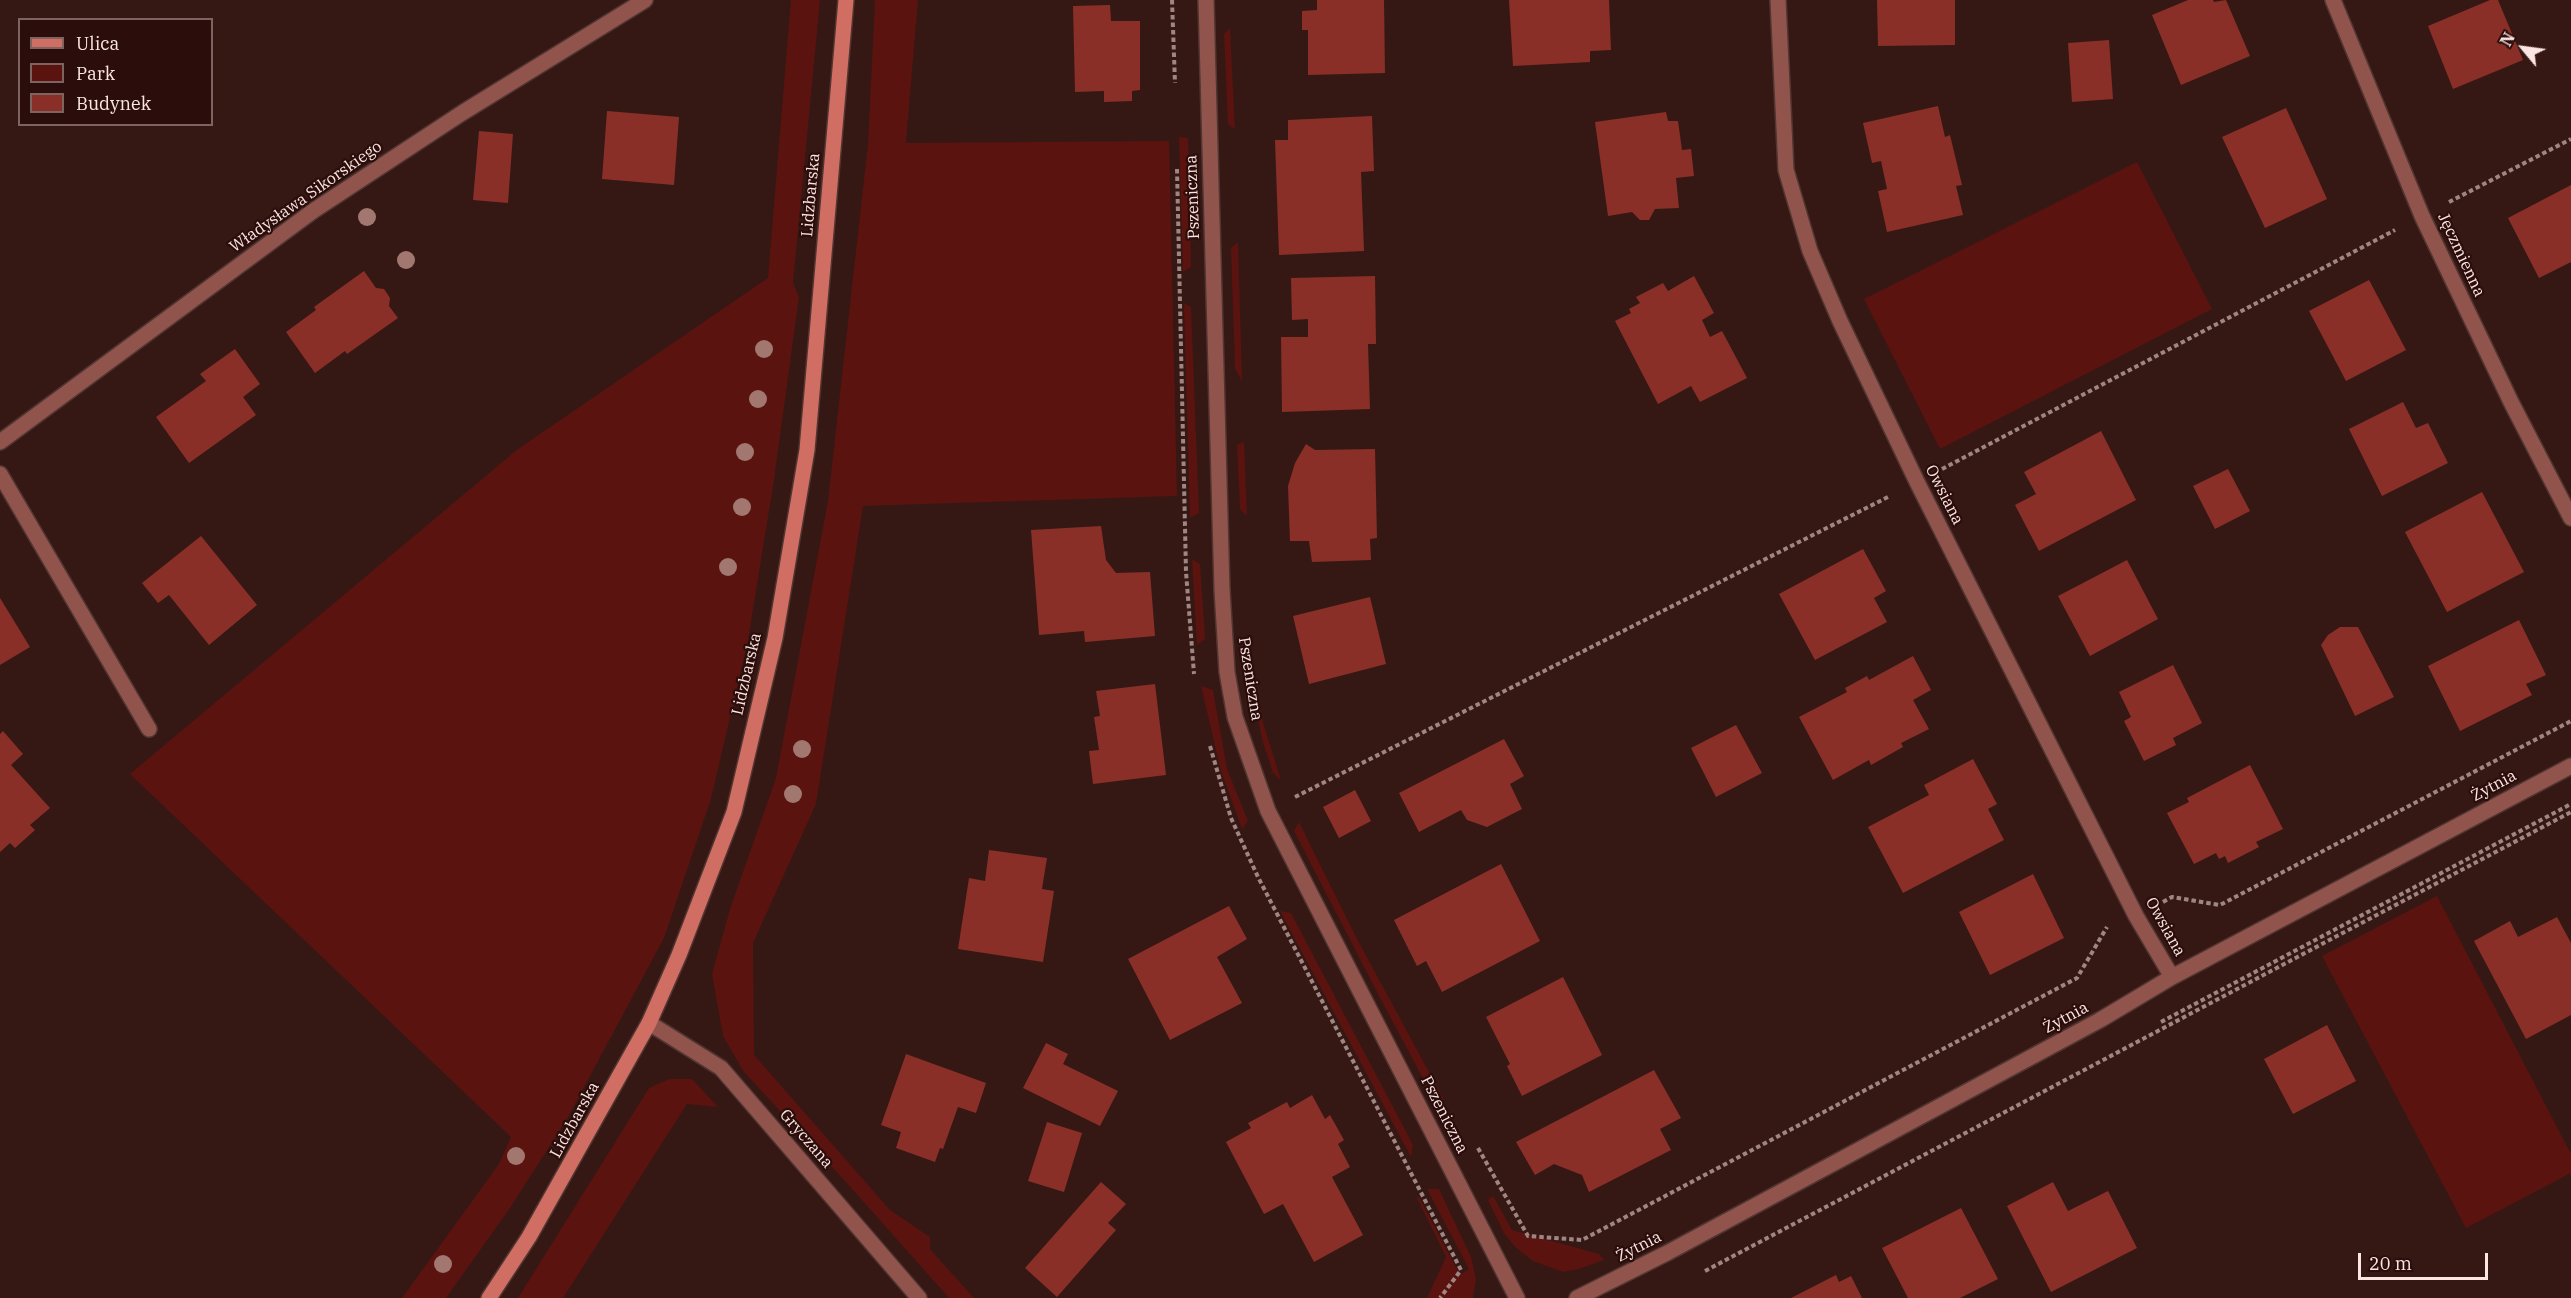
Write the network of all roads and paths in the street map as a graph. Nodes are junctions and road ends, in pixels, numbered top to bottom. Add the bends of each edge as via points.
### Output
1 (645, 0) edge
2 (846, 0) edge
3 (1206, 0) edge
4 (1778, 0) edge
5 (2333, 0) edge
6 (0, 442) edge
7 (0, 474) edge
8 (2571, 519) edge
9 (2571, 722) edge
10 (149, 729) dead end
11 (2571, 766) edge
12 (1289, 787) dead end
13 (1296, 807) dead end
14 (2571, 812) edge
15 (2136, 916) junction
16 (2172, 977) junction
17 (649, 1023) junction
18 (1475, 1143) dead end
19 (1701, 1273) dead end
20 (489, 1298) edge
21 (919, 1298) edge
22 (1517, 1298) edge
23 (1577, 1298) edge

1 - 6 street, Władysława Sikorskiego via 313,211
2 - 17 main road, Lidzbarska via 807,450 775,638 734,812
3 - 22 street, Pszeniczna via 1222,590 1227,672 1235,717 1268,811
4 - 15 street, Owsiana via 1785,170 1810,251 1907,462
5 - 8 street, Jęczmienna via 2422,216
7 - 10 street
9 - 15 path via 2220,905 2172,897
11 - 16 street, Żytnia
12 - 13 path
14 - 19 path
15 - 16 street, Owsiana
15 - 18 path via 2108,925 2077,978 1582,1240 1528,1236
16 - 23 street, Żytnia via 2026,1060
17 - 20 main road, Lidzbarska via 539,1220
17 - 21 street, Gryczana via 721,1068

